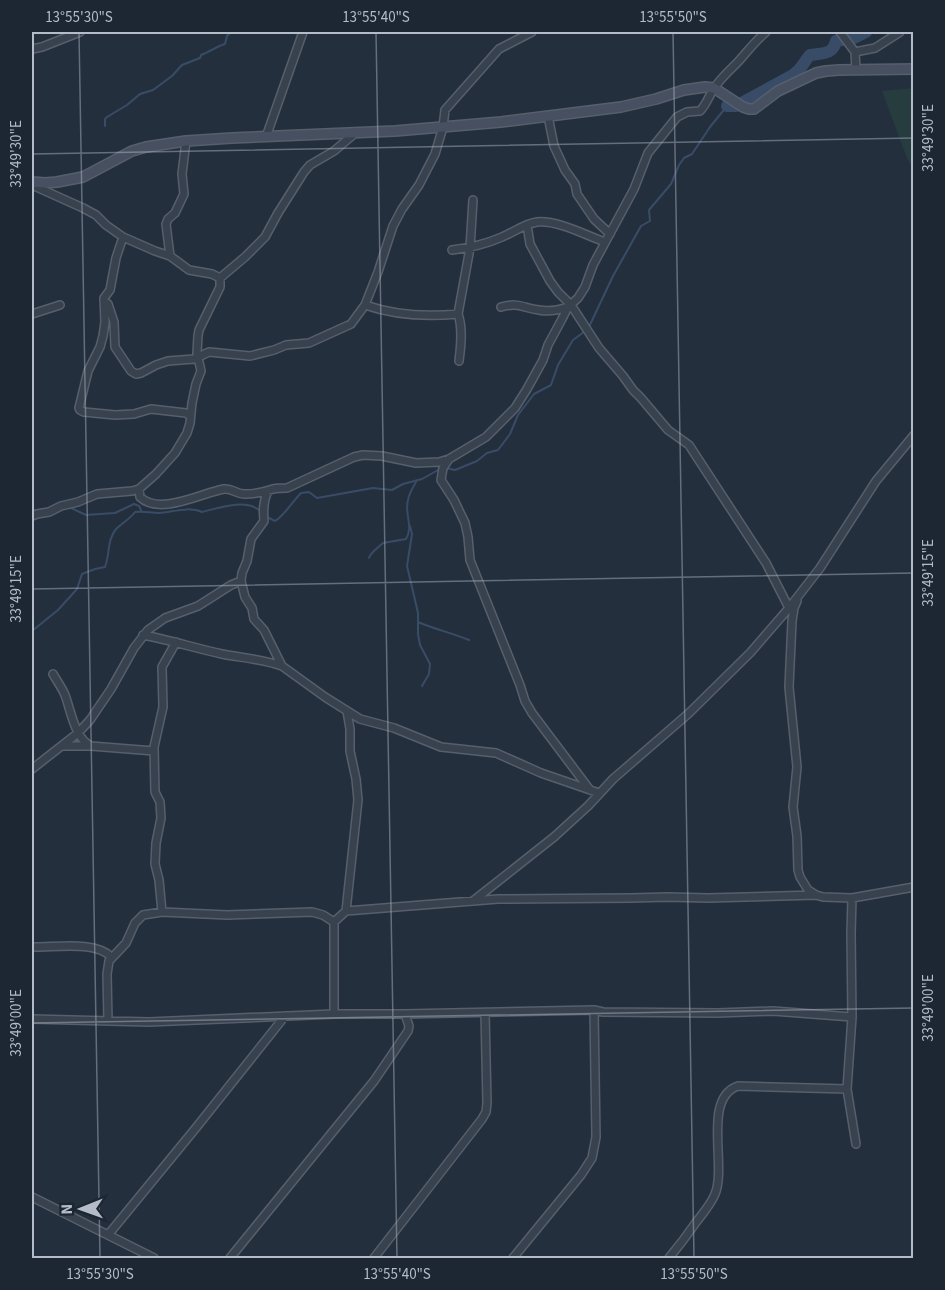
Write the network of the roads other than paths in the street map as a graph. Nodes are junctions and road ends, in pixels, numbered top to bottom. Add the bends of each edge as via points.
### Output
1 (80, 32) edge
2 (303, 32) edge
3 (532, 32) edge
4 (759, 32) edge
5 (765, 32) edge
6 (900, 32) edge
7 (845, 37) edge
8 (32, 49) edge
9 (855, 52) junction
10 (914, 69) edge
11 (856, 70) junction
12 (714, 88) junction
13 (548, 116) junction
14 (443, 127) junction
15 (354, 134) junction
16 (266, 137) junction
17 (186, 141) junction
18 (32, 183) edge
19 (473, 200) dead end
20 (526, 225) junction
21 (609, 234) junction
22 (123, 237) junction
23 (605, 242) junction
24 (470, 248) junction
25 (452, 250) dead end
26 (170, 256) junction
27 (220, 278) junction
28 (104, 301) junction
29 (60, 305) dead end
30 (365, 305) junction
31 (570, 306) junction
32 (501, 307) dead end
33 (32, 314) edge
34 (458, 314) junction
35 (198, 357) junction
36 (459, 361) dead end
37 (190, 416) junction
38 (914, 435) edge
39 (449, 459) junction
40 (140, 489) junction
41 (268, 491) junction
42 (32, 516) edge
43 (241, 581) junction
44 (801, 593) junction
45 (789, 608) junction
46 (143, 636) junction
47 (176, 642) junction
48 (282, 666) junction
49 (53, 674) dead end
50 (347, 711) junction
51 (78, 732) junction
52 (62, 746) junction
53 (91, 746) junction
54 (154, 751) junction
55 (32, 769) edge
56 (590, 790) junction
57 (599, 793) junction
58 (914, 887) edge
59 (816, 895) junction
60 (852, 898) junction
61 (473, 901) junction
62 (346, 911) junction
63 (162, 912) junction
64 (334, 922) junction
65 (32, 947) edge
66 (111, 957) junction
67 (594, 1010) junction
68 (485, 1013) junction
69 (334, 1014) junction
70 (405, 1014) junction
71 (285, 1016) junction
72 (852, 1017) junction
73 (32, 1019) edge
74 (108, 1020) junction
75 (847, 1089) junction
76 (856, 1144) dead end
77 (32, 1197) edge
78 (108, 1235) junction
79 (154, 1258) edge
80 (230, 1258) edge
81 (374, 1258) edge
82 (513, 1258) edge
83 (669, 1258) edge

1 - 8 street
2 - 16 street
3 - 14 street via 496,52 448,105
4 - 5 street
5 - 12 street
6 - 9 street via 875,48
7 - 9 street
9 - 11 street
10 - 11 street
11 - 12 street via 816,74 778,91 754,109
12 - 13 street via 695,88 621,107
12 - 21 street via 700,111 677,117 648,153 634,189
13 - 14 street
13 - 21 street via 554,146 577,194
14 - 15 street
14 - 30 street via 432,161 393,226
15 - 16 street
15 - 27 street via 310,165 265,237
16 - 17 street
17 - 18 street via 132,151 83,177
17 - 26 street via 184,194 166,224
18 - 22 street via 83,207
19 - 24 street
20 - 23 street via 556,224
20 - 24 street
20 - 31 street via 541,267
21 - 23 street
22 - 26 street
22 - 28 street
23 - 31 street via 579,298
24 - 25 street
24 - 34 street
26 - 27 street via 189,270
27 - 35 street via 220,287 199,330
28 - 35 street via 114,322 115,347 136,374 168,361
28 - 37 street via 103,336 88,370 80,410 115,415 151,409
29 - 33 street
30 - 34 street via 395,313
30 - 35 street via 351,324 309,343 250,356 213,351
31 - 32 street via 550,311 520,305
31 - 39 street via 515,408 486,437
31 - 45 street via 633,390 668,430 688,445 766,563
34 - 36 street
35 - 37 street via 201,371
37 - 40 street via 187,433 175,453
38 - 44 street via 876,481
39 - 41 street via 416,463 363,455 287,488
39 - 56 street via 441,480 465,523 470,560 525,701
40 - 41 street via 140,497 156,503 179,502 228,489 242,495
40 - 42 street via 97,494
41 - 43 street via 264,521 251,539
43 - 46 street via 198,606 165,618
43 - 48 street via 254,619
44 - 45 street
44 - 59 street via 792,614 789,681 797,767 793,813 798,870 808,890
45 - 57 street via 688,714
46 - 47 street
46 - 51 street via 103,702
47 - 48 street
47 - 54 street via 162,667 163,707
48 - 50 street
49 - 51 street
50 - 56 street via 441,747 496,753
50 - 62 street via 358,800
51 - 52 street
51 - 53 street
52 - 53 street
52 - 55 street
53 - 54 street
54 - 63 street via 155,792 161,818 155,864
56 - 57 street
57 - 61 street via 552,838
58 - 60 street
59 - 60 street
59 - 61 street
60 - 72 street
61 - 62 street
62 - 64 street
63 - 64 street via 312,912
63 - 66 street via 138,918 126,943
64 - 69 street
65 - 66 street via 77,946 103,951
66 - 74 street
67 - 68 street
67 - 72 street via 773,1011
67 - 82 street via 596,1137 592,1158
68 - 70 street
68 - 81 street via 486,1112
69 - 70 street
69 - 71 street
70 - 80 street via 408,1031 374,1081
71 - 74 street
71 - 78 street
72 - 75 street
73 - 74 street
75 - 76 street
75 - 83 street via 738,1086 729,1091 722,1101 718,1121 716,1192
77 - 78 street
78 - 79 street

